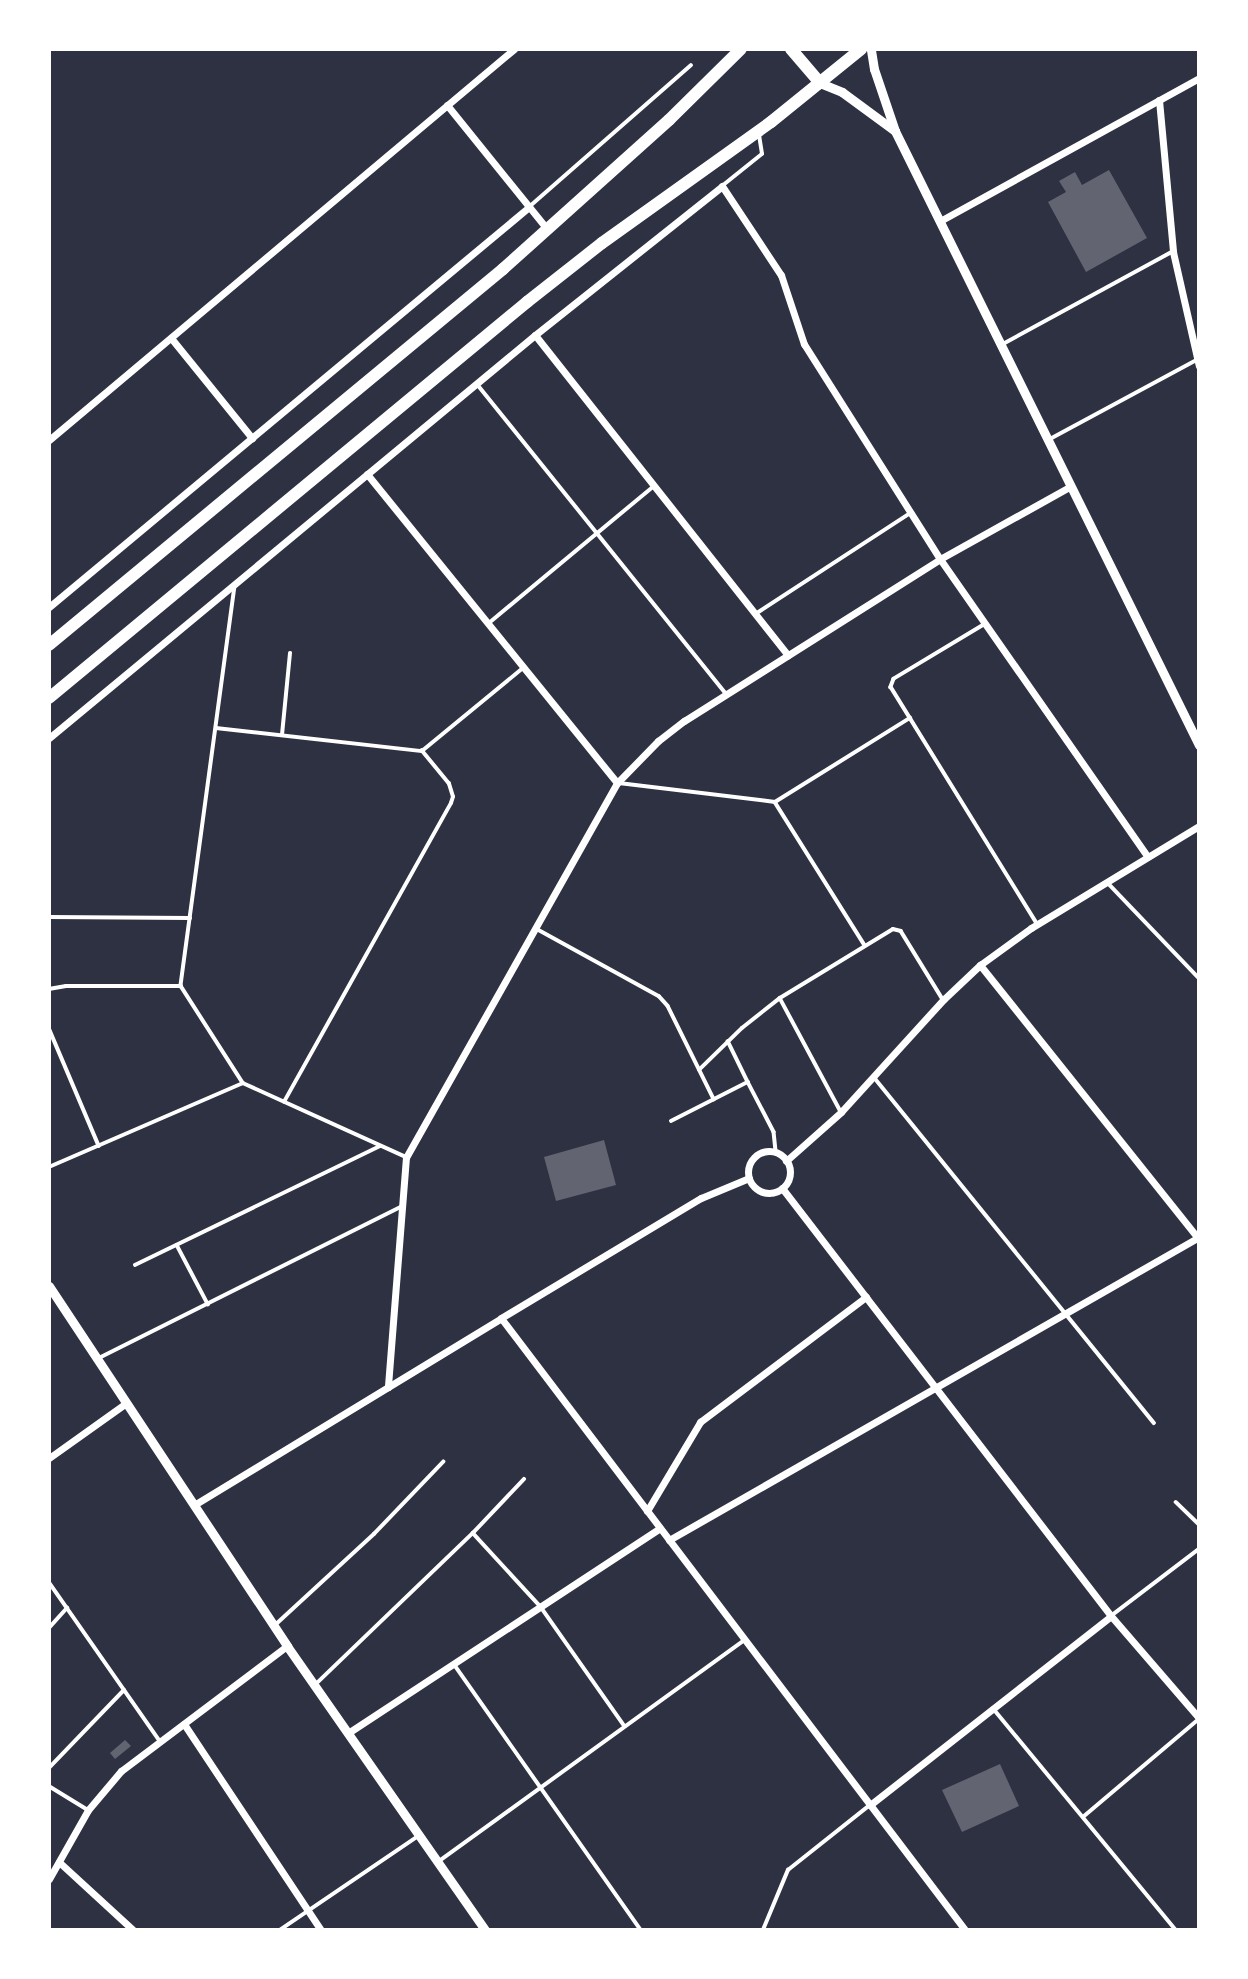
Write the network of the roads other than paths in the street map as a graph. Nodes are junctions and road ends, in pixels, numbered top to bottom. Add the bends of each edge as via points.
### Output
1 (514, 49) edge
2 (741, 49) edge
3 (791, 49) edge
4 (861, 49) edge
5 (871, 49) edge
6 (691, 65) dead end
7 (1199, 78) edge
8 (820, 83) junction
9 (1159, 100) junction
10 (447, 105) junction
11 (758, 131) junction
12 (895, 131) junction
13 (722, 186) junction
14 (530, 207) junction
15 (940, 221) junction
16 (548, 230) junction
17 (1173, 252) junction
18 (535, 335) junction
19 (171, 338) junction
20 (1001, 345) junction
21 (1198, 363) edge
22 (477, 384) junction
23 (252, 438) junction
24 (49, 440) edge
25 (1048, 440) junction
26 (367, 474) junction
27 (654, 486) junction
28 (1071, 486) junction
29 (911, 512) junction
30 (597, 533) junction
31 (940, 559) junction
32 (236, 583) junction
33 (49, 607) edge
34 (756, 614) junction
35 (488, 623) junction
36 (985, 624) junction
37 (49, 645) edge
38 (290, 653) dead end
39 (788, 655) junction
40 (523, 667) junction
41 (726, 694) junction
42 (49, 698) edge
43 (910, 718) junction
44 (216, 728) junction
45 (282, 736) junction
46 (49, 738) edge
47 (1199, 745) edge
48 (422, 751) junction
49 (617, 783) junction
50 (775, 802) junction
51 (1199, 826) edge
52 (1148, 857) junction
53 (1107, 882) junction
54 (49, 917) edge
55 (190, 918) junction
56 (1038, 924) junction
57 (535, 928) junction
58 (865, 945) junction
59 (980, 965) junction
60 (1199, 978) edge
61 (181, 986) junction
62 (49, 989) edge
63 (780, 998) junction
64 (944, 999) junction
65 (49, 1028) edge
66 (728, 1041) junction
67 (699, 1070) junction
68 (873, 1076) junction
69 (748, 1082) junction
70 (243, 1083) junction
71 (714, 1099) junction
72 (284, 1102) junction
73 (841, 1112) junction
74 (671, 1121) dead end
75 (99, 1146) junction
76 (380, 1146) junction
77 (776, 1152) junction
78 (406, 1157) junction
79 (786, 1161) junction
80 (49, 1167) edge
81 (750, 1178) junction
82 (782, 1188) junction
83 (402, 1206) junction
84 (1199, 1238) edge
85 (177, 1245) junction
86 (135, 1265) dead end
87 (49, 1286) edge
88 (866, 1297) junction
89 (208, 1304) junction
90 (1065, 1313) junction
91 (501, 1318) junction
92 (97, 1359) junction
93 (388, 1387) junction
94 (936, 1387) junction
95 (126, 1403) junction
96 (1154, 1423) dead end
97 (49, 1458) edge
98 (443, 1462) dead end
99 (524, 1479) dead end
100 (1176, 1502) dead end
101 (194, 1505) junction
102 (647, 1511) junction
103 (1199, 1524) edge
104 (660, 1528) junction
105 (473, 1533) junction
106 (669, 1540) junction
107 (1199, 1549) edge
108 (49, 1582) edge
109 (541, 1607) junction
110 (67, 1608) junction
111 (1111, 1616) junction
112 (274, 1627) junction
113 (49, 1628) edge
114 (745, 1640) junction
115 (287, 1646) junction
116 (454, 1664) junction
117 (314, 1686) junction
118 (124, 1690) junction
119 (993, 1708) junction
120 (1199, 1719) edge
121 (184, 1724) junction
122 (624, 1725) junction
123 (348, 1734) junction
124 (160, 1741) junction
125 (49, 1768) edge
126 (49, 1786) edge
127 (540, 1787) junction
128 (870, 1805) junction
129 (88, 1810) junction
130 (1083, 1817) junction
131 (419, 1835) junction
132 (59, 1862) junction
133 (438, 1862) junction
134 (49, 1880) edge
135 (308, 1911) junction
136 (765, 1923) junction
137 (133, 1930) edge
138 (280, 1930) edge
139 (321, 1930) edge
140 (485, 1930) edge
141 (641, 1930) edge
142 (763, 1930) edge
143 (771, 1930) edge
144 (964, 1930) edge
145 (1176, 1930) edge

1 - 10 street
2 - 16 highway
3 - 8 highway
4 - 8 highway
5 - 12 street
6 - 14 lane
7 - 9 street
8 - 11 highway
8 - 12 street via 842,92
9 - 15 street
9 - 17 street
10 - 14 street
10 - 19 street
11 - 13 lane via 762,154
11 - 42 highway via 527,302
12 - 15 street
13 - 18 street
13 - 29 street via 781,275 804,344
14 - 16 street
14 - 23 street
15 - 20 street
16 - 37 highway
17 - 20 lane
17 - 21 street
18 - 22 street
18 - 27 street
19 - 23 street
19 - 24 street
20 - 25 street
21 - 25 lane
22 - 26 street
22 - 30 lane
23 - 33 street
25 - 28 street
26 - 32 street
26 - 35 street
27 - 30 lane
27 - 34 street
28 - 31 street
28 - 47 street
29 - 31 street
29 - 34 lane
30 - 35 lane
30 - 41 lane
31 - 36 street
31 - 39 street
32 - 44 lane
32 - 46 street
34 - 39 street
35 - 40 street
36 - 43 lane via 892,681 892,690
36 - 52 street
38 - 45 lane
39 - 41 street
40 - 48 lane
40 - 49 street
41 - 49 street via 658,741
43 - 50 lane
43 - 56 lane
44 - 45 lane
44 - 55 lane
45 - 48 lane
48 - 72 lane via 449,784 450,803
49 - 50 lane
49 - 57 street
50 - 58 lane
51 - 52 street
52 - 53 street
53 - 56 street
53 - 60 lane
54 - 55 lane
55 - 61 lane
56 - 59 street
57 - 67 lane via 659,996
57 - 78 street
58 - 63 lane
58 - 64 lane via 898,929
59 - 64 street
59 - 84 street
61 - 62 lane
61 - 70 lane
63 - 66 lane
63 - 73 lane
64 - 68 street
65 - 75 lane
66 - 67 lane
66 - 69 lane
67 - 71 lane
68 - 73 street
68 - 90 lane
69 - 71 lane
69 - 77 lane via 774,1132
70 - 72 lane
70 - 75 lane
71 - 74 lane
72 - 76 lane
73 - 79 street
75 - 80 lane
76 - 78 lane
76 - 85 lane
77 - 79 street
77 - 81 street via 757,1156 749,1167
78 - 83 street
79 - 82 street via 790,1174
81 - 82 street via 766,1192
81 - 91 street via 701,1198
82 - 88 street
83 - 89 lane
83 - 93 street
84 - 90 street
85 - 86 lane
85 - 89 lane
87 - 92 street
88 - 94 street
88 - 102 street via 700,1422
89 - 92 lane
90 - 94 street
90 - 96 lane
91 - 93 street
91 - 102 street
92 - 95 street
93 - 101 street
94 - 106 street
94 - 111 street
95 - 97 street
95 - 101 street
98 - 112 lane
99 - 105 lane
100 - 103 lane
101 - 112 street
102 - 104 street
104 - 106 street
104 - 109 street
105 - 109 lane
105 - 117 lane
106 - 114 street
107 - 111 lane
108 - 110 lane
109 - 116 street
109 - 122 lane
110 - 113 lane
110 - 118 lane
111 - 119 street
111 - 120 street
112 - 115 street
114 - 122 lane
114 - 128 street
115 - 117 street
115 - 121 street
116 - 123 street
116 - 127 lane
117 - 123 street
118 - 124 lane
118 - 125 lane
119 - 128 street
119 - 130 lane
120 - 130 lane
121 - 124 street
121 - 135 street
122 - 127 lane
123 - 131 street
124 - 129 street via 121,1771
126 - 129 lane
127 - 133 lane
127 - 141 lane
128 - 136 lane via 788,1870
128 - 144 street
129 - 132 street
130 - 145 lane
131 - 133 street
131 - 135 lane
132 - 134 street
132 - 137 street
133 - 140 street
135 - 138 lane
135 - 139 street
136 - 142 lane
136 - 143 lane

